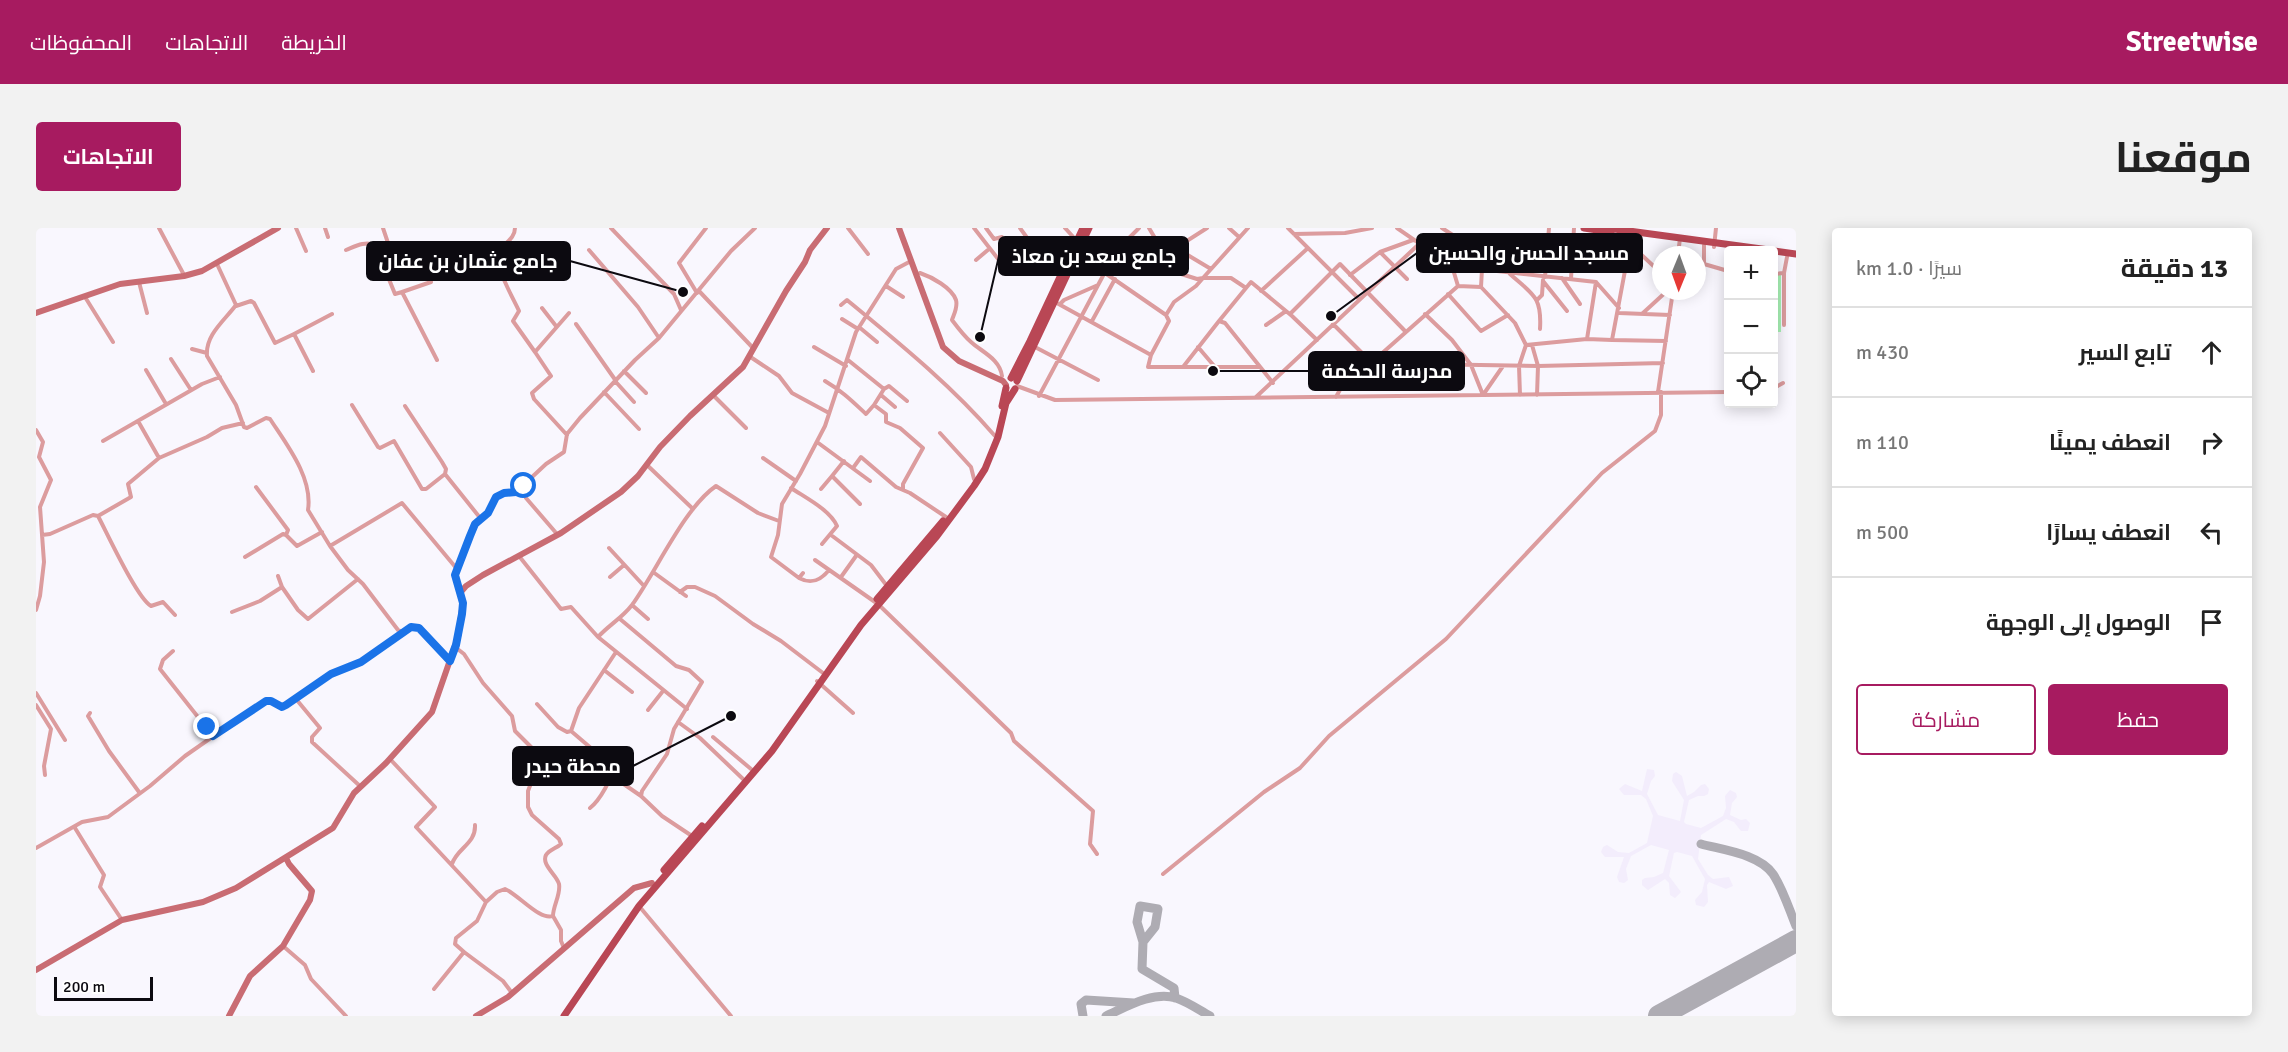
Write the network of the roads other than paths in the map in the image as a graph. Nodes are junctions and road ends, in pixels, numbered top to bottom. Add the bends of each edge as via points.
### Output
1 (159, 228) edge
2 (278, 228) edge
3 (296, 228) edge
4 (325, 228) edge
5 (383, 228) edge
6 (515, 228) edge
7 (611, 228) edge
8 (706, 228) edge
9 (755, 228) edge
10 (826, 228) edge
11 (848, 228) edge
12 (901, 228) edge
13 (985, 228) edge
14 (1020, 228) edge
15 (1065, 228) edge
16 (1083, 228) edge
17 (1089, 228) edge
18 (1139, 228) edge
19 (1149, 228) edge
20 (1207, 228) edge
21 (1229, 228) edge
22 (1248, 228) edge
23 (1288, 228) edge
24 (1372, 228) edge
25 (1397, 228) edge
26 (1442, 228) edge
27 (1549, 228) edge
28 (1574, 228) edge
29 (1584, 228) edge
30 (1606, 228) edge
31 (1670, 228) edge
32 (1716, 228) edge
33 (974, 229) edge
34 (1362, 229) edge
35 (1294, 234) junction
36 (1630, 234) junction
37 (1671, 236) junction
38 (328, 237) dead end
39 (1239, 237) junction
40 (1076, 240) junction
41 (1414, 240) junction
42 (1680, 240) junction
43 (1419, 244) junction
44 (1630, 244) junction
45 (1704, 245) junction
46 (1714, 245) junction
47 (1180, 246) junction
48 (1679, 246) edge
49 (1724, 246) edge
50 (376, 247) junction
51 (1724, 247) edge
52 (1308, 248) junction
53 (988, 249) junction
54 (346, 250) dead end
55 (589, 250) dead end
56 (1547, 250) junction
57 (306, 251) dead end
58 (1015, 251) dead end
59 (1380, 252) junction
60 (1778, 253) edge
61 (868, 254) dead end
62 (1778, 254) edge
63 (1166, 255) junction
64 (1796, 256) edge
65 (1787, 257) junction
66 (912, 260) junction
67 (976, 260) dead end
68 (216, 264) junction
69 (1002, 264) dead end
70 (1652, 265) edge
71 (1452, 266) junction
72 (1395, 267) junction
73 (1062, 269) junction
74 (1211, 269) junction
75 (1482, 269) junction
76 (1724, 271) edge
77 (1105, 272) junction
78 (1332, 272) junction
79 (1508, 272) junction
80 (920, 273) junction
81 (1784, 273) junction
82 (1350, 274) junction
83 (1778, 274) edge
84 (184, 276) junction
85 (1203, 278) junction
86 (1544, 278) junction
87 (1562, 278) junction
88 (1115, 279) junction
89 (1407, 279) dead end
90 (1570, 279) junction
91 (139, 280) junction
92 (431, 282) dead end
93 (1596, 282) junction
94 (1099, 285) junction
95 (886, 286) junction
96 (1458, 286) junction
97 (1481, 286) junction
98 (1246, 288) junction
99 (1262, 291) junction
100 (402, 292) junction
101 (698, 292) junction
102 (1367, 292) junction
103 (1448, 294) junction
104 (85, 296) junction
105 (903, 297) dead end
106 (1359, 299) junction
107 (1538, 299) junction
108 (1657, 300) edge
109 (1672, 300) edge
110 (1057, 303) junction
111 (1581, 304) dead end
112 (841, 305) dead end
113 (235, 306) junction
114 (542, 308) dead end
115 (681, 310) junction
116 (1567, 311) dead end
117 (1619, 311) junction
118 (1288, 312) junction
119 (36, 313) edge
120 (147, 313) dead end
121 (569, 313) dead end
122 (1642, 313) junction
123 (332, 314) dead end
124 (1425, 314) junction
125 (865, 315) junction
126 (1166, 315) junction
127 (1508, 315) junction
128 (1670, 315) junction
129 (1083, 316) junction
130 (842, 319) dead end
131 (1092, 321) junction
132 (1219, 321) junction
133 (576, 324) dead end
134 (1333, 324) junction
135 (1266, 325) dead end
136 (1784, 325) dead end
137 (556, 326) junction
138 (858, 328) junction
139 (1540, 329) dead end
140 (1405, 331) junction
141 (294, 334) junction
142 (659, 338) junction
143 (1587, 339) junction
144 (1317, 340) junction
145 (1612, 340) junction
146 (1666, 341) junction
147 (113, 342) dead end
148 (878, 342) dead end
149 (1033, 343) junction
150 (1526, 345) junction
151 (1532, 345) junction
152 (814, 347) dead end
153 (1198, 347) junction
154 (753, 348) junction
155 (192, 349) dead end
156 (535, 352) junction
157 (207, 353) junction
158 (1150, 355) junction
159 (749, 356) junction
160 (171, 359) dead end
161 (437, 360) dead end
162 (848, 360) junction
163 (1060, 360) junction
164 (1370, 361) junction
165 (1663, 363) junction
166 (1419, 364) dead end
167 (1471, 365) junction
168 (846, 366) junction
169 (1503, 366) junction
170 (1519, 366) junction
171 (1538, 366) junction
172 (1183, 367) junction
173 (1260, 367) junction
174 (1216, 368) junction
175 (146, 370) dead end
176 (313, 371) dead end
177 (624, 371) junction
178 (220, 377) junction
179 (1098, 380) dead end
180 (616, 381) junction
181 (825, 381) dead end
182 (1012, 381) junction
183 (1273, 383) junction
184 (1783, 383) dead end
185 (1006, 386) junction
186 (1778, 386) edge
187 (838, 389) junction
188 (884, 389) junction
189 (191, 390) junction
190 (604, 392) junction
191 (1660, 392) junction
192 (1724, 392) edge
193 (645, 393) dead end
194 (713, 394) junction
195 (1537, 394) junction
196 (881, 395) junction
197 (1483, 395) junction
198 (1520, 395) junction
199 (1040, 396) junction
200 (1336, 397) junction
201 (1255, 398) junction
202 (906, 401) dead end
203 (634, 402) dead end
204 (166, 404) junction
205 (352, 405) dead end
206 (874, 405) junction
207 (405, 406) dead end
208 (895, 407) dead end
209 (829, 413) junction
210 (138, 421) junction
211 (886, 422) junction
212 (243, 423) junction
213 (882, 427) dead end
214 (746, 428) dead end
215 (639, 429) dead end
216 (36, 430) edge
217 (940, 434) dead end
218 (567, 436) junction
219 (995, 436) junction
220 (103, 441) dead end
221 (818, 442) junction
222 (159, 458) junction
223 (763, 458) dead end
224 (844, 461) junction
225 (647, 465) junction
226 (853, 468) junction
227 (445, 474) junction
228 (832, 476) junction
229 (870, 481) dead end
230 (796, 482) junction
231 (973, 483) junction
232 (256, 487) dead end
233 (792, 488) junction
234 (821, 489) dead end
235 (903, 489) junction
236 (526, 498) dead end
237 (860, 504) dead end
238 (693, 509) junction
239 (98, 516) junction
240 (946, 517) junction
241 (481, 519) junction
242 (779, 521) junction
243 (322, 532) junction
244 (42, 535) junction
245 (286, 535) junction
246 (558, 535) junction
247 (831, 535) junction
248 (822, 544) dead end
249 (330, 546) junction
250 (609, 548) dead end
251 (519, 556) junction
252 (856, 556) junction
253 (245, 557) dead end
254 (815, 560) dead end
255 (624, 565) junction
256 (457, 569) junction
257 (829, 570) junction
258 (653, 572) junction
259 (803, 573) dead end
260 (278, 576) dead end
261 (899, 576) junction
262 (610, 577) dead end
263 (841, 577) junction
264 (800, 578) junction
265 (358, 579) junction
266 (644, 586) junction
267 (888, 586) junction
268 (282, 587) junction
269 (680, 592) junction
270 (460, 593) junction
271 (686, 596) dead end
272 (876, 603) junction
273 (632, 605) junction
274 (36, 610) edge
275 (232, 612) dead end
276 (174, 615) dead end
277 (619, 619) junction
278 (648, 619) dead end
279 (404, 632) junction
280 (598, 637) junction
281 (455, 647) junction
282 (173, 651) dead end
283 (616, 652) junction
284 (450, 661) junction
285 (603, 670) junction
286 (823, 673) junction
287 (819, 682) junction
288 (663, 691) junction
289 (633, 692) dead end
290 (36, 693) edge
291 (296, 699) junction
292 (537, 704) dead end
293 (36, 705) edge
294 (687, 708) junction
295 (648, 710) dead end
296 (90, 713) dead end
297 (854, 713) dead end
298 (678, 722) junction
299 (571, 730) junction
300 (213, 736) junction
301 (713, 737) dead end
302 (65, 740) dead end
303 (765, 757) junction
304 (390, 759) junction
305 (751, 769) junction
306 (45, 775) dead end
307 (612, 776) junction
308 (743, 779) junction
309 (361, 787) junction
310 (139, 792) junction
311 (641, 796) junction
312 (590, 808) dead end
313 (714, 815) junction
314 (475, 825) dead end
315 (75, 828) junction
316 (692, 836) junction
317 (36, 848) edge
318 (1097, 854) dead end
319 (286, 858) junction
320 (452, 864) junction
321 (1163, 874) dead end
322 (654, 884) junction
323 (486, 902) junction
324 (639, 906) junction
325 (553, 916) junction
326 (122, 920) junction
327 (283, 946) junction
328 (564, 948) junction
329 (464, 952) junction
330 (36, 970) edge
331 (435, 989) dead end
332 (512, 993) junction
333 (229, 1016) edge
334 (346, 1016) edge
335 (476, 1016) edge
336 (562, 1016) edge
337 (731, 1016) edge

1 - 84 street
2 - 68 street
3 - 57 street
4 - 38 street
5 - 50 street via 388,243
6 - 156 street via 497,259 519,311 513,321
7 - 115 street via 674,294
8 - 101 street via 679,263
9 - 101 street via 730,251
10 - 154 street
11 - 61 street
12 - 66 street
12 - 80 street
13 - 33 street
13 - 58 street via 994,239 1002,237
14 - 73 street via 1036,250
15 - 40 street
16 - 40 main road
17 - 110 main road
18 - 77 street via 1121,246
19 - 63 street
20 - 47 street
21 - 39 street
22 - 39 street
23 - 35 street
24 - 34 street
25 - 41 street
26 - 56 street via 1462,240
27 - 56 street
28 - 90 street
29 - 36 main road
30 - 37 main road
31 - 37 street
32 - 46 street
33 - 53 street
34 - 35 street
35 - 52 street
36 - 42 main road
36 - 44 street
37 - 42 main road
39 - 74 street
40 - 73 main road
41 - 43 street
41 - 59 street
42 - 45 main road
42 - 46 main road
42 - 48 street
43 - 71 street
43 - 72 street
44 - 70 street
44 - 117 street
45 - 46 main road
45 - 76 street via 1704,264
46 - 49 main road
46 - 51 main road
47 - 63 street
47 - 74 street
50 - 54 street via 370,243
50 - 100 street via 395,294
52 - 78 street
52 - 99 street
53 - 67 street
53 - 69 street
55 - 142 street
56 - 86 street
59 - 72 street
59 - 82 street
60 - 64 main road
62 - 65 main road
63 - 85 street via 1175,272
64 - 65 main road
65 - 81 street
66 - 95 street via 896,269
66 - 185 street via 948,353
68 - 84 street
68 - 113 street
71 - 75 street
71 - 96 street
72 - 89 street
72 - 102 street
73 - 149 main road
74 - 85 street
75 - 79 street
75 - 97 street
77 - 88 street
77 - 94 street
78 - 82 street via 1340,264
78 - 106 street
78 - 118 street
79 - 86 street
79 - 107 street
80 - 182 street via 951,351
80 - 182 street via 944,286 956,299 952,320
81 - 83 street
81 - 136 street
82 - 102 street
84 - 91 street
85 - 98 street via 1231,278
85 - 126 street via 1174,302
86 - 87 street
86 - 107 street
86 - 116 street
87 - 90 street
87 - 111 street
88 - 126 street
88 - 131 street
90 - 93 street
91 - 104 street
91 - 120 street
92 - 100 street
93 - 117 street
93 - 143 street
94 - 110 street
94 - 129 street
95 - 105 street
95 - 125 street
96 - 97 street
96 - 103 street
97 - 127 street
98 - 99 street via 1251,282
98 - 132 street
99 - 118 street
100 - 161 street
101 - 115 street
101 - 154 street
102 - 106 street
102 - 140 street
103 - 124 street
103 - 127 street via 1480,331
104 - 119 street
104 - 147 street
106 - 134 street
107 - 139 street
108 - 122 street
109 - 128 street
110 - 129 street
110 - 149 main road
112 - 125 street via 847,300
113 - 141 street via 254,303 275,343
113 - 157 street via 219,325
114 - 137 street
115 - 142 street
117 - 122 street
117 - 145 street
118 - 135 street
118 - 144 street
121 - 137 street
122 - 128 street
123 - 141 street
124 - 140 street
124 - 167 street
125 - 138 street
125 - 219 street via 948,386
126 - 158 street via 1169,321
127 - 150 street
128 - 146 street
129 - 131 street
129 - 163 street
130 - 138 street
131 - 158 street
132 - 153 street
132 - 173 street via 1225,323
133 - 180 street
134 - 144 street
134 - 164 street
137 - 156 street
138 - 148 street
138 - 162 street
140 - 164 street
141 - 176 street
142 - 177 street
143 - 145 street
143 - 151 street
144 - 183 street
145 - 146 street
146 - 165 street
149 - 163 street
149 - 182 main road
150 - 151 street
150 - 170 street
151 - 171 street
152 - 168 street
153 - 172 street
153 - 174 street
154 - 159 street
155 - 157 street
156 - 218 street via 551,376 532,393 534,399
157 - 178 street
158 - 172 street via 1148,368
159 - 194 street via 736,375
159 - 209 street via 778,376 792,393
160 - 189 street
162 - 168 street
162 - 188 street
163 - 179 street
163 - 199 street
164 - 200 street via 1342,386
165 - 171 street
165 - 191 street
166 - 167 street
167 - 169 street
167 - 197 street
168 - 187 street
169 - 170 street
169 - 197 street
170 - 171 street
170 - 198 street
171 - 195 street
172 - 174 street
173 - 174 street
173 - 183 street
175 - 204 street
177 - 180 street
177 - 193 street
178 - 189 street
178 - 212 street
180 - 190 street
180 - 203 street
181 - 187 street
182 - 185 main road
182 - 199 street
182 - 231 main road via 986,469
183 - 201 street
184 - 186 street
185 - 219 main road
187 - 206 street via 866,414
187 - 209 street
188 - 196 street
188 - 202 street via 889,386
189 - 204 street
190 - 215 street
190 - 218 street
191 - 192 street
191 - 195 street
191 - 321 street via 1661,415 1654,431 1602,473 1446,639 1329,736 1300,768 1264,792
194 - 214 street
194 - 225 street
195 - 198 street
196 - 206 street
196 - 208 street
197 - 198 street
197 - 200 street
199 - 201 street via 1055,400
200 - 201 street
204 - 210 street
205 - 227 street via 378,447 394,441 422,489
206 - 211 street via 886,414
207 - 227 street via 442,462
209 - 221 street
210 - 220 street
210 - 222 street
211 - 213 street
211 - 235 street via 900,428 923,448
212 - 222 street via 222,428
212 - 243 street via 246,428 270,419 302,472 310,498 308,509
216 - 244 street via 43,442 39,457 51,480 39,507
217 - 231 street via 971,467
218 - 241 street via 564,452 516,492 496,497
219 - 231 main road
221 - 224 street
221 - 230 street
222 - 239 street via 128,484 131,497
223 - 230 street
224 - 226 street
224 - 228 street
225 - 238 street
225 - 246 street via 621,492
226 - 229 street
226 - 235 street via 861,458
227 - 241 street
228 - 234 street
228 - 237 street
230 - 233 street
231 - 240 main road
231 - 261 main road via 942,531
232 - 245 street via 288,530
233 - 242 street via 782,504
233 - 247 street via 836,523
235 - 240 street
236 - 246 street
238 - 242 street via 716,486 758,513
238 - 258 street
239 - 244 street
239 - 276 street via 147,604 164,602
240 - 261 main road
241 - 256 street via 475,524
242 - 264 street via 771,557
243 - 245 street via 297,546
243 - 249 street
244 - 274 street via 44,568
245 - 253 street
246 - 251 street
247 - 248 street
247 - 252 street
249 - 256 street via 402,503
249 - 265 street
250 - 255 street
251 - 270 street via 473,581
251 - 280 street via 561,609 571,607
252 - 263 street
252 - 267 street via 874,568
254 - 257 street
255 - 262 street
255 - 266 street
256 - 270 street via 455,580
257 - 263 street
257 - 264 street via 815,581
258 - 266 street
258 - 269 street
259 - 264 street
260 - 268 street
261 - 267 main road
261 - 272 main road
263 - 272 street
265 - 268 street via 308,619
265 - 279 street via 398,630
266 - 273 street
267 - 272 main road
268 - 275 street
269 - 271 street
269 - 286 street via 695,587 715,596
270 - 281 street via 462,614
272 - 286 main road
272 - 287 main road
272 - 318 street via 1011,733 1014,741 1093,811 1090,844
273 - 277 street
273 - 278 street
277 - 280 street
277 - 294 street via 676,666 701,680
279 - 284 street via 411,627 419,628
279 - 291 street
280 - 283 street
281 - 284 street
281 - 325 street via 512,716 515,731 538,754 540,760 528,791 528,807 561,844 545,858 560,887
282 - 300 street via 160,669
283 - 285 street
283 - 288 street
284 - 304 street via 432,712
285 - 289 street
285 - 299 street via 579,708
286 - 287 main road
287 - 297 street
287 - 303 main road
288 - 294 street
288 - 295 street
290 - 302 street
291 - 300 street via 282,707 271,701 262,702
291 - 309 street via 320,728 312,742
292 - 299 street via 558,727
293 - 306 street via 51,729
294 - 298 street
296 - 310 street via 100,737
298 - 308 street
298 - 311 street via 667,754
299 - 307 street via 612,766
300 - 310 street
301 - 305 street
303 - 305 main road
303 - 313 main road
304 - 309 street
304 - 320 street via 434,806 416,827
305 - 308 main road
307 - 311 street
307 - 312 street
308 - 313 main road
309 - 319 street via 333,828
310 - 315 street via 108,817 86,821
311 - 316 street
313 - 316 main road
313 - 322 main road
314 - 320 street via 471,841
315 - 317 street
315 - 326 street via 104,875 100,887
316 - 322 main road
319 - 326 street via 236,888 203,902
319 - 327 street via 312,891
320 - 323 street
322 - 324 main road
322 - 328 street via 634,888
322 - 336 main road via 614,935
323 - 325 street via 505,889 539,915
323 - 329 street via 477,921 456,938 455,944
324 - 336 main road
324 - 337 street
325 - 328 street via 561,930
326 - 330 street
327 - 333 street via 250,976
327 - 334 street
328 - 332 street
329 - 331 street
329 - 332 street via 503,981
332 - 335 street

